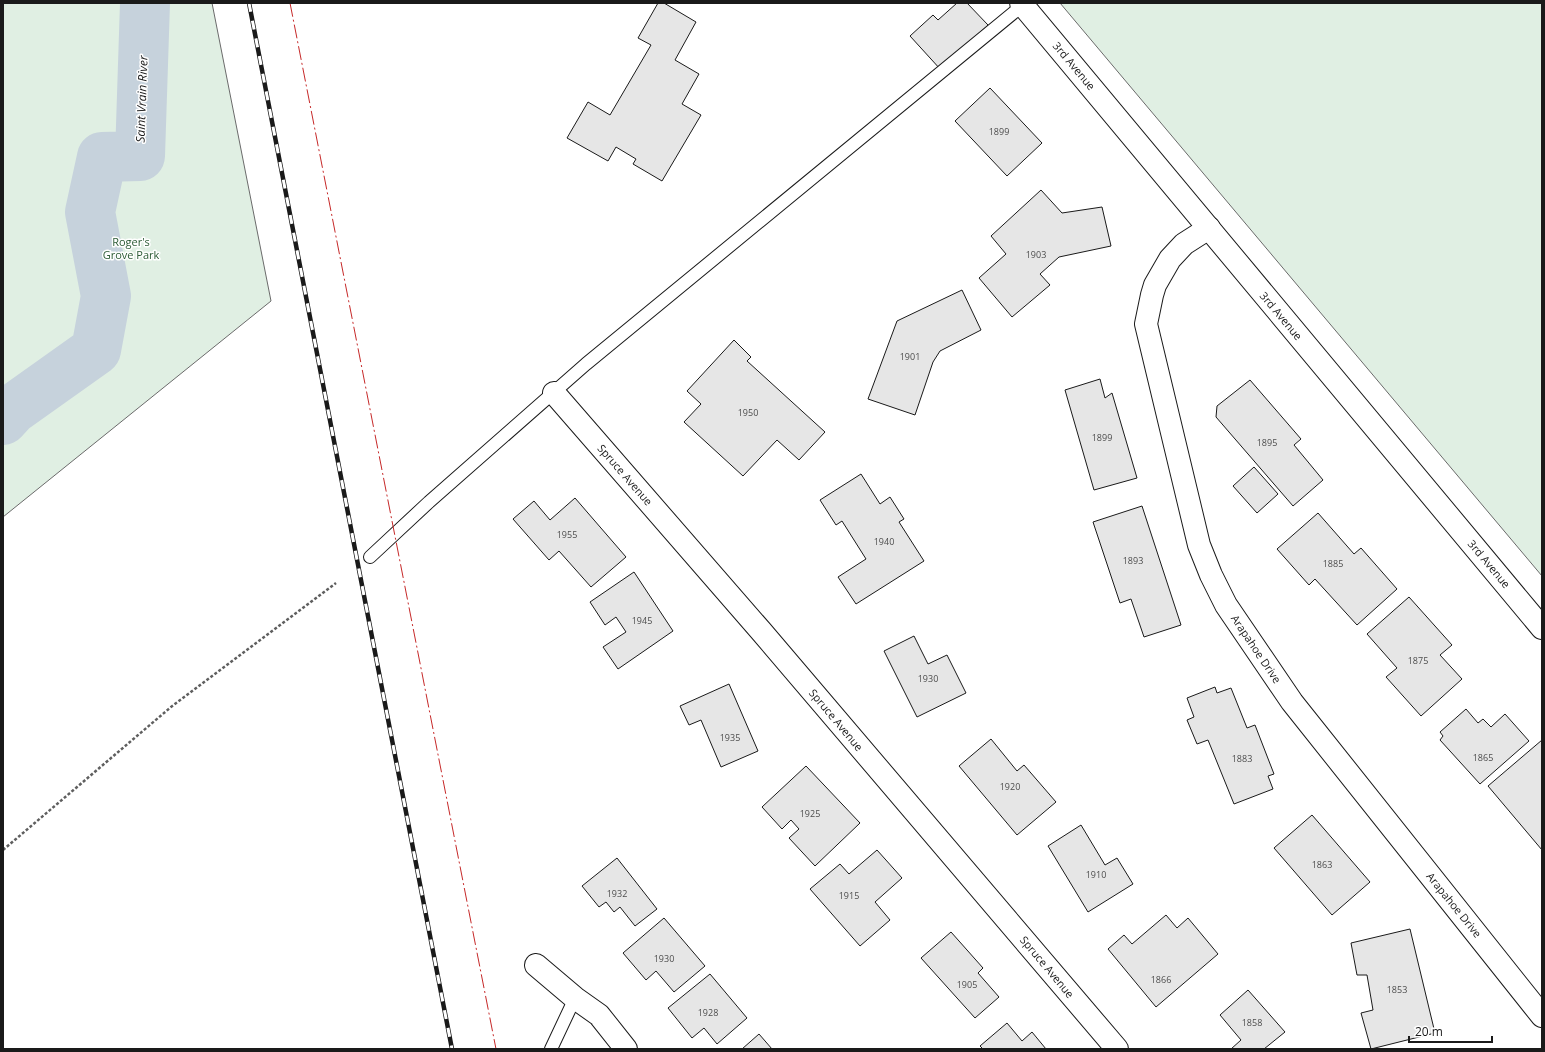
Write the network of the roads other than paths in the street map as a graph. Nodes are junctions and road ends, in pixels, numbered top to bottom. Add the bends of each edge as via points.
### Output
1 (1022, 4) edge
2 (1209, 228) junction
3 (554, 393) junction
4 (370, 557) dead end
5 (1542, 628) edge
6 (536, 965) dead end
7 (575, 998) junction
8 (1542, 1016) edge
9 (551, 1049) edge
10 (626, 1049) edge
11 (1117, 1049) edge

1 - 2 street, 3rd Avenue
1 - 3 lane
2 - 5 street, 3rd Avenue
2 - 8 street, Arapahoe Drive via 1184,244 1170,259 1155,285 1146,324 1199,545 1211,574 1226,605 1292,702
3 - 4 lane
3 - 11 street, Spruce Avenue via 761,631
6 - 7 street
7 - 9 lane
7 - 10 street via 599,1015

